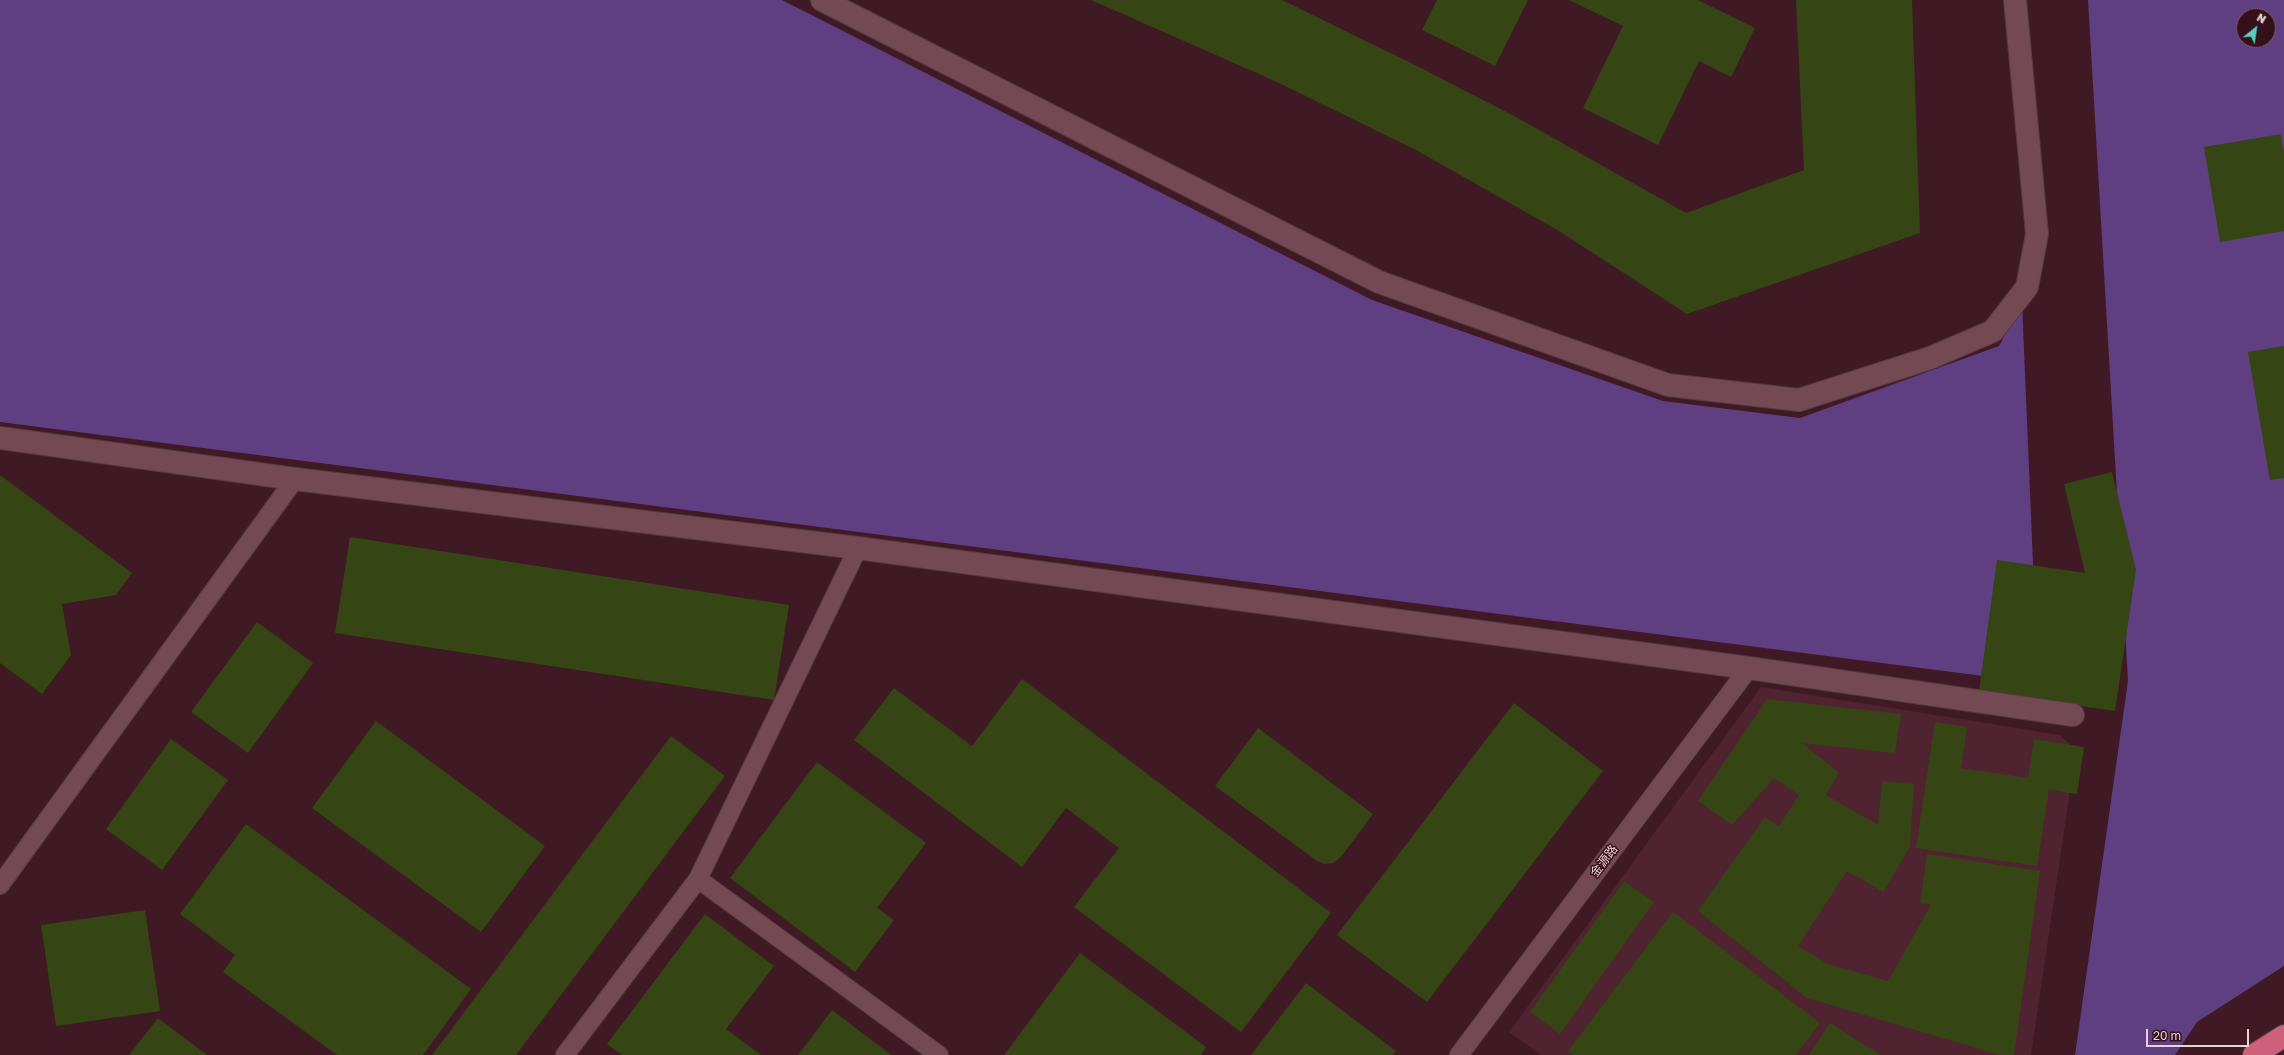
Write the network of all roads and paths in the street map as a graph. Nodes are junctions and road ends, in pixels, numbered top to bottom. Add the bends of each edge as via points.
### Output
1 (822, 0) edge
2 (2015, 0) edge
3 (0, 438) edge
4 (295, 479) junction
5 (858, 548) junction
6 (1749, 668) junction
7 (2073, 715) dead end
8 (698, 879) junction
9 (0, 885) edge
10 (2284, 1036) edge
11 (565, 1055) edge
12 (939, 1055) edge
13 (1459, 1055) edge
14 (2254, 1055) edge

1 - 2 street via 1379,282 1668,386 1799,400 1930,358 1993,331 2028,286 2037,234
3 - 4 street
4 - 5 street
4 - 9 lane
5 - 6 street
5 - 8 lane
6 - 7 street
6 - 13 lane, 金源路
8 - 11 lane
8 - 12 lane
10 - 14 highway

